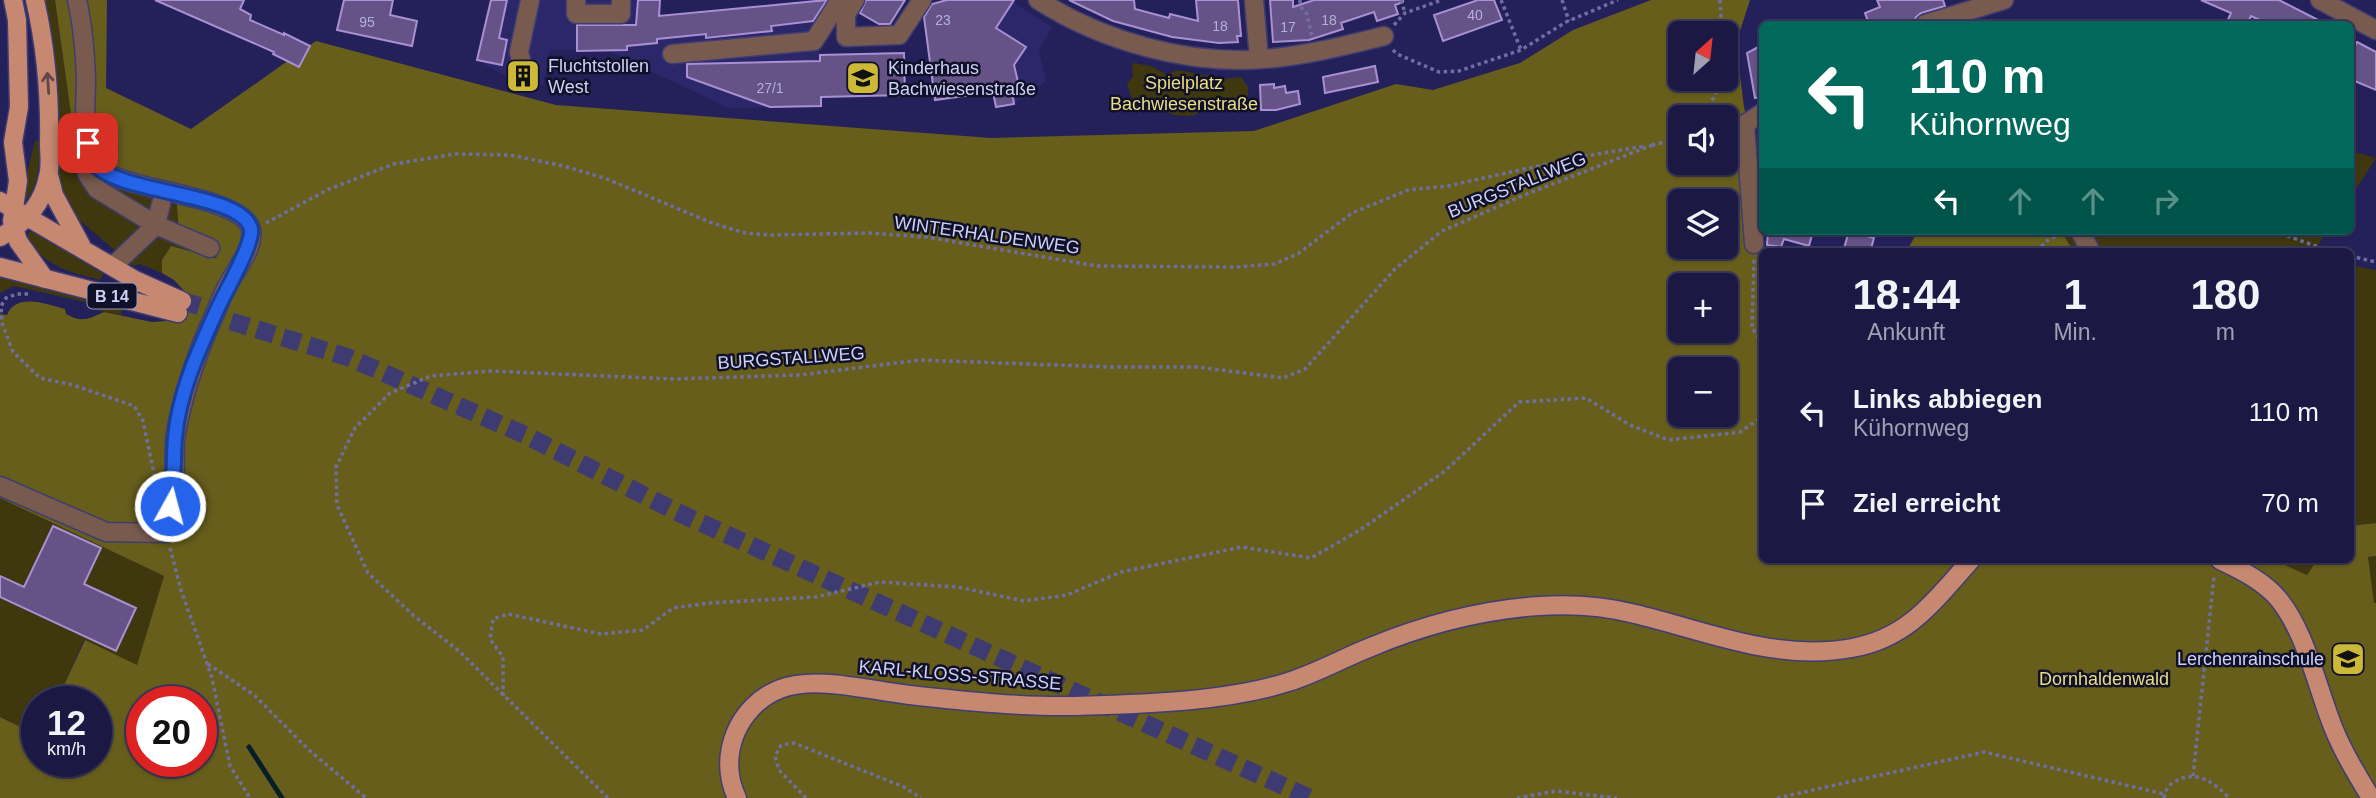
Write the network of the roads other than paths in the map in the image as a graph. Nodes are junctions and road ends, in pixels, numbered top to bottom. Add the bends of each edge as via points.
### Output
1 (13, 0) edge
2 (35, 0) edge
3 (77, 0) edge
4 (530, 0) edge
5 (576, 0) edge
6 (621, 0) edge
7 (840, 0) edge
8 (855, 0) edge
9 (922, 0) edge
10 (1038, 0) edge
11 (1254, 0) edge
12 (2004, 0) edge
13 (2320, 0) edge
14 (1935, 21) edge
15 (2376, 30) edge
16 (1384, 36) road end
17 (673, 54) dead end
18 (1259, 59) junction
19 (524, 72) dead end
20 (1759, 115) edge
21 (13, 142) junction
22 (91, 160) junction
23 (0, 165) edge
24 (49, 176) junction
25 (6, 204) edge
26 (161, 204) dead end
27 (29, 216) junction
28 (156, 225) junction
29 (7, 233) edge
30 (1754, 244) road end
31 (210, 248) dead end
32 (84, 249) junction
33 (113, 266) junction
34 (0, 267) edge
35 (45, 279) junction
36 (0, 486) edge
37 (1968, 563) edge
38 (2217, 567) edge
39 (737, 798) edge
40 (2371, 798) edge

1 - 21 main road via 19,107
24 -> 2 main road via 49,87
3 - 22 street via 83,28
4 - 19 street via 519,52
5 - 6 street via 576,14 621,15
7 - 17 street via 814,41
8 - 9 street via 846,15 846,37 899,35
10 - 18 street via 1085,25 1152,47 1218,58
11 - 18 street
12 - 14 street
13 - 15 street
16 - 18 street
20 - 30 street via 1745,124
21 - 23 main road
21 - 25 main road via 18,181
22 - 28 street via 87,174 97,189
22 - 36 street via 100,169 146,187 235,212 251,230 248,250 228,284 190,373 175,436 174,487 166,533 106,532
24 - 27 main road
24 - 32 main road via 58,203
25 - 27 main road, B 14
25 - 29 main road
26 - 28 street
27 - 29 main road
27 - 32 main road, B 14
28 - 31 street
28 - 33 street
29 - 35 main road
32 - 33 main road, B 14
33 - 35 main road, B 14 via 180,307
34 - 35 main road, B 14
37 - 39 main road, KARL-KLOSS-STRASSE via 1935,602 1905,627 1872,643 1828,651 1759,647 1633,613 1559,606 1460,618 1380,643 1291,682 1227,696 1074,706 796,685 765,697 738,727 729,768
38 - 40 main road via 2258,580 2286,609 2334,728

